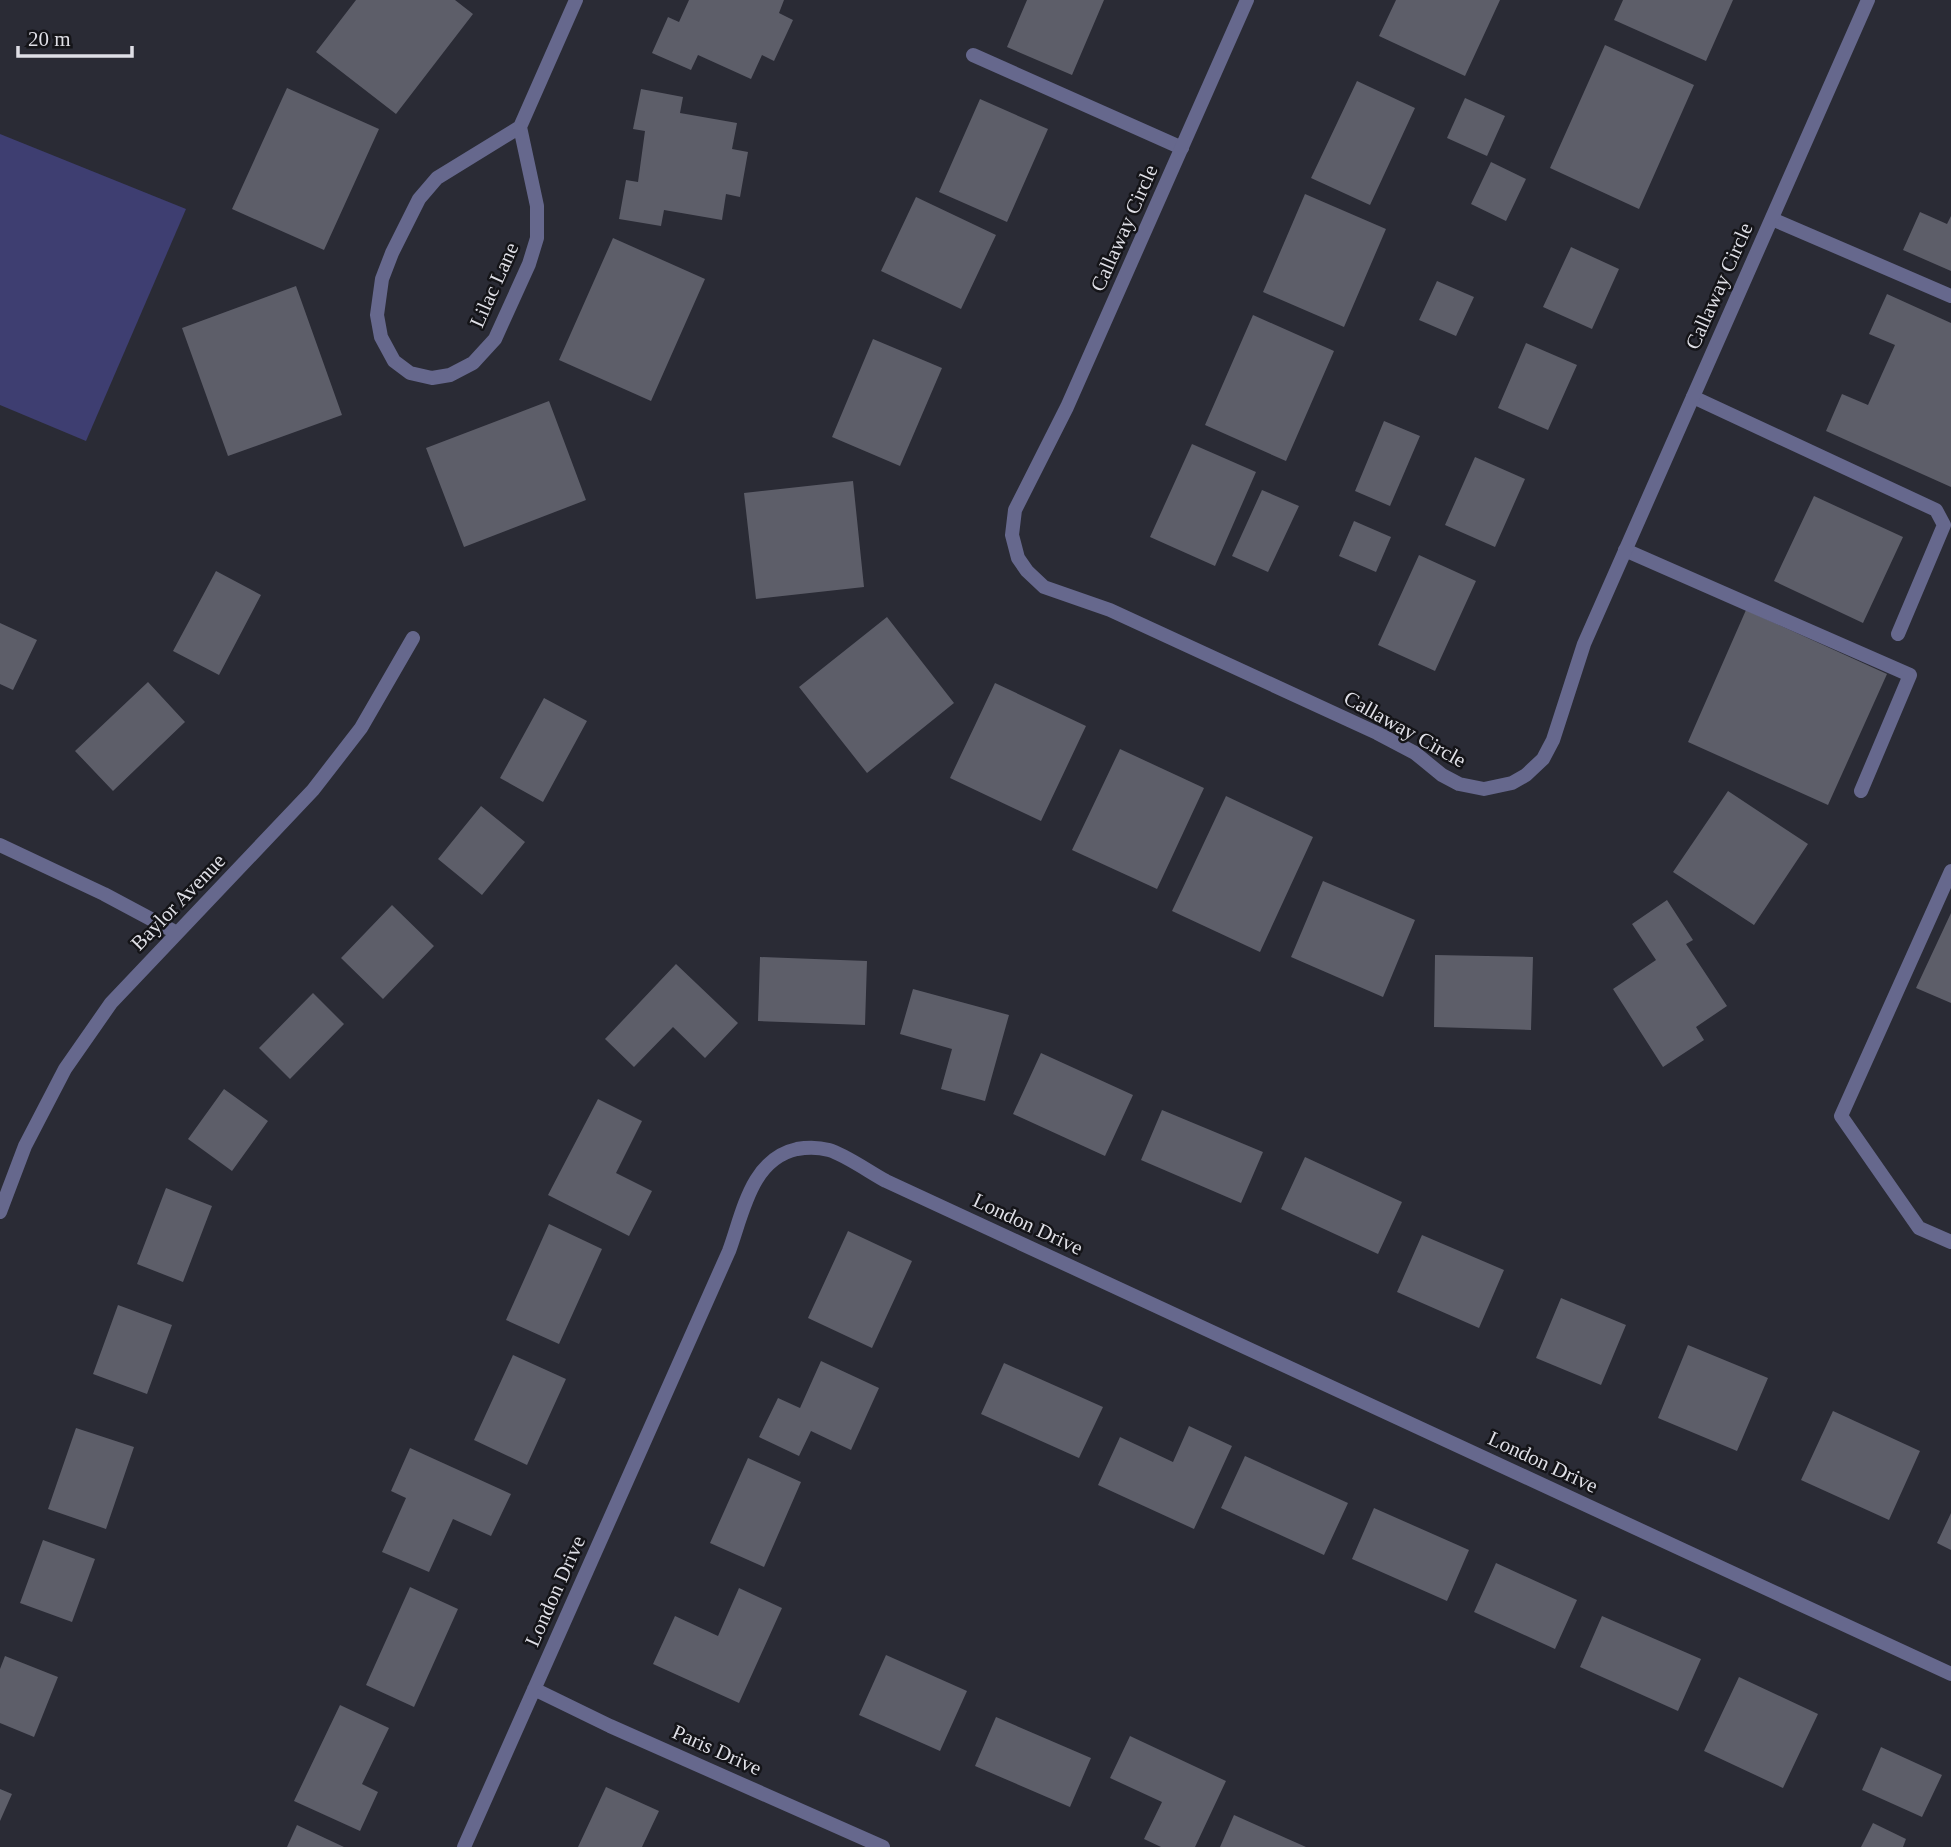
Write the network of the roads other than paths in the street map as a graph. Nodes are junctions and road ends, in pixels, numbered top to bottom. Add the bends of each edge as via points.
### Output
1 (576, 0) edge
2 (1247, 0) edge
3 (1868, 0) edge
4 (973, 55) dead end
5 (520, 127) junction
6 (1182, 148) junction
7 (1772, 219) junction
8 (1951, 296) edge
9 (1693, 397) junction
10 (1625, 550) junction
11 (1898, 634) dead end
12 (414, 638) dead end
13 (1861, 791) dead end
14 (0, 845) edge
15 (1951, 871) edge
16 (177, 933) junction
17 (0, 1212) edge
18 (1951, 1242) edge
19 (1951, 1674) edge
20 (534, 1689) junction
21 (464, 1847) edge
22 (883, 1847) edge

1 - 5 street
2 - 6 street, Callaway Circle
3 - 7 street, Callaway Circle
4 - 6 street
5 - 5 street, Lilac Lane via 437,178 419,198 392,253 382,279 377,315 381,337 394,361 410,373 432,378 473,363 495,339 529,264 537,238 537,206
6 - 10 street, Callaway Circle via 1067,407 1015,510 1012,535 1018,558 1044,587 1110,610 1377,733 1459,784 1484,789 1512,783 1543,759 1584,644
7 - 8 street
7 - 9 street, Callaway Circle
9 - 10 street, Callaway Circle
9 - 11 street via 1936,510 1944,525
10 - 13 street via 1910,675
12 - 16 street, Baylor Avenue via 361,727 313,790
14 - 16 street
15 - 18 street via 1841,1116 1919,1228
16 - 17 street, Baylor Avenue via 111,1003 65,1069 24,1146
19 - 20 street, London Drive via 898,1187 830,1150 809,1147 770,1161 754,1181 729,1251
20 - 21 street, London Drive
20 - 22 street, Paris Drive

